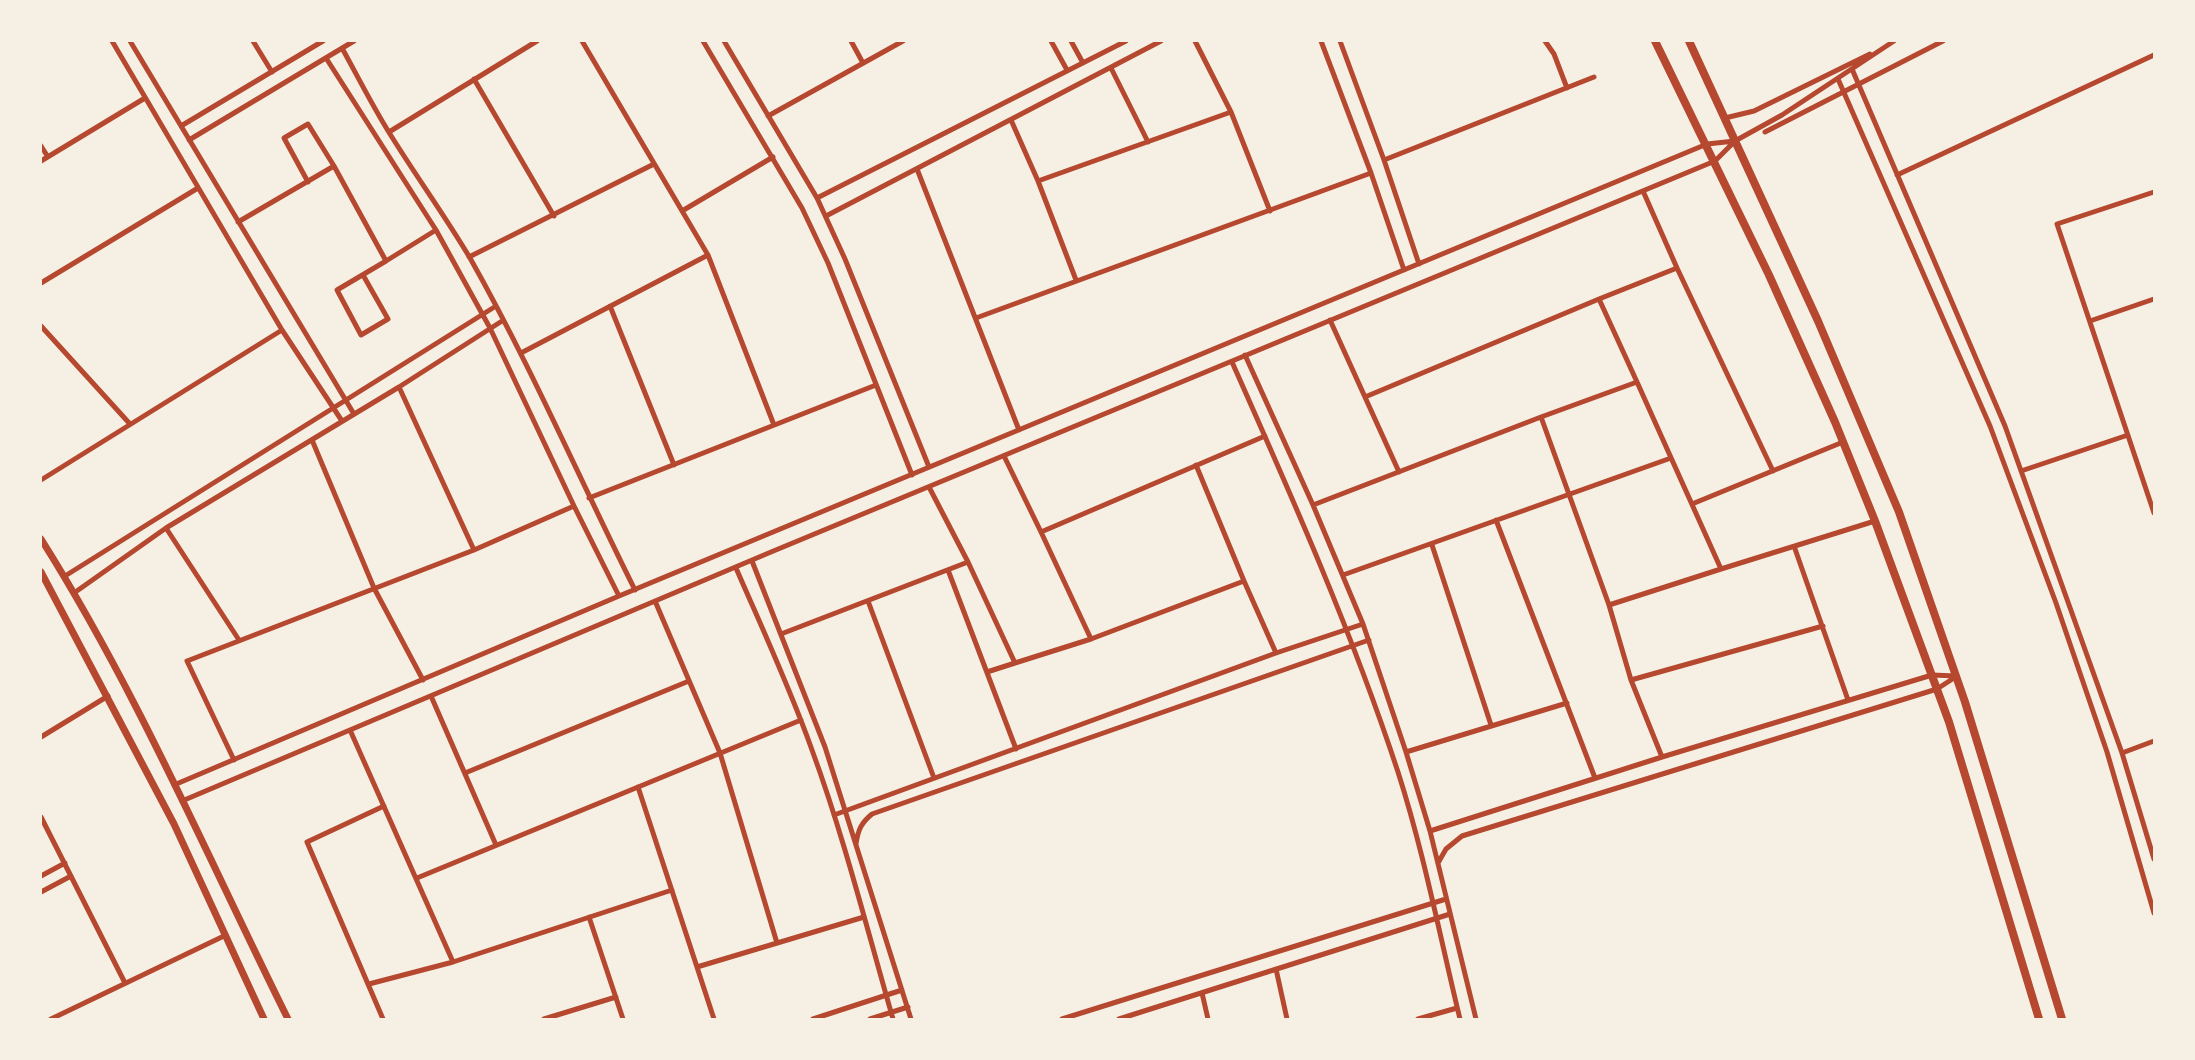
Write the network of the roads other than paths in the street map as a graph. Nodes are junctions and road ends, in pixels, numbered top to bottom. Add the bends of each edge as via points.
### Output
1 (112, 41) edge
2 (130, 41) edge
3 (253, 41) edge
4 (324, 41) edge
5 (354, 41) edge
6 (537, 41) edge
7 (582, 41) edge
8 (704, 41) edge
9 (724, 41) edge
10 (851, 41) edge
11 (902, 41) edge
12 (1051, 41) edge
13 (1070, 41) edge
14 (1126, 41) edge
15 (1161, 41) edge
16 (1195, 41) edge
17 (1321, 41) edge
18 (1340, 41) edge
19 (1545, 41) edge
20 (1656, 41) edge
21 (1689, 41) edge
22 (1943, 41) edge
23 (1893, 42) edge
24 (342, 48) junction
25 (2154, 55) edge
26 (326, 58) junction
27 (863, 63) junction
28 (1083, 63) junction
29 (1111, 68) junction
30 (1852, 69) junction
31 (1067, 70) junction
32 (272, 72) junction
33 (1594, 77) dead end
34 (474, 79) junction
35 (1838, 79) junction
36 (1858, 85) junction
37 (1567, 88) junction
38 (1843, 92) junction
39 (145, 98) junction
40 (1231, 112) junction
41 (768, 116) junction
42 (1725, 118) junction
43 (1012, 120) junction
44 (181, 126) junction
45 (389, 132) junction
46 (1765, 132) dead end
47 (189, 140) junction
48 (1148, 142) junction
49 (1735, 142) junction
50 (1706, 144) junction
51 (41, 146) edge
52 (48, 157) junction
53 (772, 157) junction
54 (1384, 160) junction
55 (41, 161) edge
56 (1715, 161) junction
57 (654, 164) junction
58 (334, 166) junction
59 (917, 169) junction
60 (1371, 173) junction
61 (1897, 175) junction
62 (1038, 181) junction
63 (308, 182) junction
64 (198, 188) junction
65 (1643, 191) junction
66 (2154, 192) edge
67 (817, 198) junction
68 (682, 211) junction
69 (1270, 211) junction
70 (554, 216) junction
71 (826, 216) junction
72 (238, 222) junction
73 (436, 230) junction
74 (708, 255) junction
75 (469, 257) junction
76 (386, 261) junction
77 (1419, 264) junction
78 (1677, 268) junction
79 (1404, 270) junction
80 (363, 276) junction
81 (1076, 280) junction
82 (41, 283) edge
83 (1599, 299) junction
84 (2154, 299) edge
85 (496, 306) junction
86 (610, 306) junction
87 (482, 314) junction
88 (976, 318) junction
89 (1330, 320) junction
90 (502, 321) junction
91 (2090, 321) junction
92 (41, 326) edge
93 (490, 328) junction
94 (282, 330) junction
95 (521, 353) junction
96 (1245, 355) junction
97 (1232, 362) junction
98 (1637, 382) junction
99 (876, 385) junction
100 (399, 387) junction
101 (1365, 397) junction
102 (344, 400) junction
103 (332, 407) junction
104 (354, 414) junction
105 (1541, 417) junction
106 (342, 421) junction
107 (130, 424) junction
108 (774, 425) junction
109 (1019, 430) junction
110 (2128, 435) junction
111 (1265, 436) junction
112 (312, 440) junction
113 (1843, 442) junction
114 (1004, 456) junction
115 (1671, 458) junction
116 (674, 464) junction
117 (1196, 465) junction
118 (930, 467) junction
119 (1774, 470) junction
120 (2021, 471) junction
121 (1399, 472) junction
122 (912, 475) junction
123 (41, 480) edge
124 (929, 487) junction
125 (1569, 495) junction
126 (589, 498) junction
127 (1692, 504) junction
128 (1312, 505) junction
129 (574, 506) junction
130 (2154, 512) edge
131 (1496, 520) junction
132 (1876, 521) junction
133 (166, 528) junction
134 (1041, 532) junction
135 (41, 539) edge
136 (1432, 545) junction
137 (1794, 546) junction
138 (474, 550) junction
139 (752, 561) junction
140 (968, 562) junction
141 (736, 568) junction
142 (1721, 569) junction
143 (948, 570) junction
144 (41, 572) edge
145 (1343, 575) junction
146 (65, 576) junction
147 (1244, 581) junction
148 (374, 588) junction
149 (634, 590) junction
150 (74, 593) junction
151 (619, 596) junction
152 (655, 601) junction
153 (868, 601) junction
154 (1609, 605) junction
155 (1363, 624) junction
156 (1823, 626) junction
157 (1347, 630) junction
158 (781, 634) junction
159 (1091, 638) junction
160 (239, 640) junction
161 (1369, 640) junction
162 (1353, 645) junction
163 (1276, 653) junction
164 (1015, 663) junction
165 (987, 672) junction
166 (1932, 675) junction
167 (1957, 676) junction
168 (422, 680) junction
169 (1631, 680) junction
170 (689, 681) junction
171 (1937, 688) junction
172 (108, 696) junction
173 (431, 696) junction
174 (1848, 700) junction
175 (1568, 703) junction
176 (801, 720) junction
177 (1491, 725) junction
178 (350, 730) junction
179 (41, 737) edge
180 (2154, 742) edge
181 (1016, 749) junction
182 (1406, 752) junction
183 (720, 753) junction
184 (2122, 753) junction
185 (1662, 757) junction
186 (234, 760) junction
187 (465, 773) junction
188 (934, 778) junction
189 (1595, 778) junction
190 (174, 785) junction
191 (638, 787) junction
192 (182, 801) junction
193 (384, 806) junction
194 (845, 810) junction
195 (834, 814) junction
196 (41, 817) edge
197 (1430, 830) junction
198 (856, 844) junction
199 (496, 845) junction
200 (2153, 853) edge
201 (2154, 860) edge
202 (65, 863) junction
203 (1438, 864) junction
204 (41, 876) edge
205 (71, 876) junction
206 (417, 878) junction
207 (672, 890) junction
208 (41, 892) edge
209 (1446, 899) junction
210 (1432, 903) junction
211 (2154, 913) edge
212 (1450, 914) junction
213 (864, 916) junction
214 (589, 917) junction
215 (1436, 919) junction
216 (226, 935) junction
217 (777, 943) junction
218 (453, 962) junction
219 (697, 967) junction
220 (1276, 969) junction
221 (125, 983) junction
222 (369, 984) junction
223 (902, 990) junction
224 (1202, 993) junction
225 (886, 995) junction
226 (616, 997) junction
227 (908, 1007) junction
228 (1457, 1008) junction
229 (891, 1012) junction
230 (1127, 1018) edge
231 (51, 1019) edge
232 (264, 1019) edge
233 (288, 1019) edge
234 (383, 1019) edge
235 (544, 1019) edge
236 (623, 1019) edge
237 (714, 1019) edge
238 (813, 1019) edge
239 (870, 1019) edge
240 (893, 1019) edge
241 (911, 1019) edge
242 (1062, 1019) edge
243 (1120, 1019) edge
244 (1208, 1019) edge
245 (1287, 1019) edge
246 (1418, 1019) edge
247 (1460, 1019) edge
248 (1476, 1019) edge
249 (2040, 1019) edge
250 (2062, 1019) edge

1 - 39 street
2 - 44 street
3 - 32 street
4 - 32 street
5 - 24 street
6 - 34 street
7 - 57 street
8 - 53 street
9 - 41 street
10 - 27 street
11 - 27 street
12 - 31 street
13 - 28 street
14 - 28 street
15 - 29 street
16 - 40 street
17 - 60 street
18 - 54 street
19 - 37 street via 1554,54
20 - 50 main road
21 - 42 main road
22 - 36 street
23 - 30 street
23 - 42 street via 1754,111
24 - 26 street
24 - 45 street
25 - 61 street
26 - 47 street
26 - 73 street
27 - 41 street
28 - 31 street
29 - 43 street
29 - 48 street
30 - 35 street
30 - 36 street
31 - 67 street
32 - 44 street
33 - 37 street
34 - 45 street
34 - 70 street
35 - 38 street
35 - 49 street
36 - 38 street
36 - 61 street
37 - 54 street
38 - 46 street
38 - 211 street via 1990,426 2107,752
39 - 52 street
39 - 64 street
40 - 48 street
40 - 69 street
41 - 67 street
42 - 49 main road
43 - 59 street
43 - 62 street
44 - 47 street
45 - 75 street
47 - 72 street
48 - 62 street
49 - 50 street
49 - 56 street
49 - 167 main road via 1864,426 1899,512
50 - 56 main road
50 - 77 street
51 - 52 street
52 - 55 street
53 - 68 street
53 - 99 street via 802,208 828,263
54 - 77 street
56 - 65 street
56 - 113 main road
57 - 68 street
57 - 70 street
58 - 63 street
58 - 63 street via 308,124 284,138
58 - 76 street
59 - 71 street
59 - 88 street
60 - 69 street
60 - 79 street
61 - 120 street via 2005,426
62 - 81 street
63 - 72 street
64 - 82 street
64 - 94 street
65 - 78 street
65 - 89 street
66 - 91 street via 2057,224
67 - 71 street
68 - 74 street
69 - 81 street
70 - 75 street
71 - 118 street
72 - 102 street
73 - 76 street
73 - 87 street
74 - 86 street
74 - 108 street
75 - 85 street
76 - 80 street
77 - 79 street
78 - 83 street
78 - 119 street
79 - 109 street
80 - 80 street via 337,290 361,335 388,319
81 - 88 street
83 - 98 street
83 - 101 street
84 - 91 street
85 - 87 street
85 - 90 street
86 - 95 street
86 - 116 street
87 - 93 street
87 - 102 street
88 - 109 street
89 - 96 street
89 - 101 street
90 - 93 street
90 - 95 street
91 - 110 street
92 - 107 street
93 - 100 street
93 - 129 street
94 - 103 street
94 - 107 street
95 - 126 street
96 - 97 street
96 - 128 street
97 - 111 street
97 - 114 street
98 - 105 street
98 - 115 street
99 - 108 street
99 - 122 street
100 - 104 street
100 - 138 street
101 - 121 street
102 - 103 street
102 - 104 street
103 - 106 street
103 - 146 street
104 - 106 street
105 - 121 street
105 - 125 street
106 - 112 street
107 - 123 street
108 - 116 street
109 - 118 street
110 - 120 street
110 - 130 street
111 - 117 street
111 - 157 street
112 - 133 street
112 - 148 street
113 - 119 street
113 - 132 main road
114 - 124 street
114 - 134 street
115 - 125 street
115 - 127 street
116 - 126 street
117 - 134 street
117 - 147 street
118 - 122 street
119 - 127 street
120 - 184 street
121 - 128 street
122 - 149 street
124 - 139 street
124 - 140 street
125 - 131 street
125 - 154 street
126 - 149 street
127 - 142 street
128 - 145 street
129 - 138 street
129 - 151 street
131 - 136 street
131 - 175 street
132 - 137 street
132 - 166 main road
133 - 150 street
133 - 160 street
134 - 159 street
135 - 146 main road
136 - 145 street
136 - 177 street
137 - 142 street
137 - 156 street
138 - 148 street
139 - 141 street
139 - 158 street
140 - 143 street
140 - 164 street
141 - 152 street
141 - 176 street
142 - 154 street
143 - 153 street
143 - 165 street
144 - 172 main road
145 - 155 street
146 - 150 main road
147 - 159 street
147 - 163 street
148 - 160 street
148 - 168 street
149 - 151 street
150 - 190 main road via 151,735
151 - 168 street
152 - 170 street
152 - 173 street
153 - 158 street
153 - 188 street
154 - 169 street
155 - 157 street
155 - 161 street
156 - 169 street
156 - 174 street
157 - 162 street
157 - 163 street
158 - 194 street via 825,747
159 - 164 street
160 - 186 street via 187,661
161 - 162 street
161 - 182 street
162 - 198 street via 872,814 862,822
162 - 210 street via 1398,775
163 - 181 street
164 - 165 street
165 - 181 street
166 - 167 street
166 - 171 main road
166 - 174 street
167 - 171 street
167 - 250 main road
168 - 186 street
169 - 185 street
170 - 183 street
170 - 187 street
171 - 203 street via 1462,836 1446,849
171 - 249 main road
172 - 179 street
172 - 216 main road via 174,824
173 - 178 street
173 - 187 street
174 - 185 street
175 - 177 street
175 - 189 street
176 - 183 street
176 - 195 street
177 - 182 street
178 - 192 street
178 - 193 street
180 - 184 street
181 - 188 street
182 - 197 street
183 - 191 street
183 - 217 street
184 - 200 street
185 - 189 street
186 - 190 street
187 - 199 street
188 - 194 street
189 - 197 street
190 - 192 main road
191 - 199 street
191 - 207 street
192 - 233 main road
193 - 206 street
193 - 222 street via 307,842
194 - 195 street
194 - 198 street
195 - 213 street
196 - 202 street
197 - 203 street
198 - 223 street
199 - 206 street
200 - 201 street
202 - 204 street
202 - 205 street
203 - 209 street
205 - 208 street
205 - 221 street
206 - 218 street
207 - 214 street
207 - 219 street
209 - 210 street
209 - 212 street
210 - 215 street
210 - 242 street
212 - 215 street
212 - 248 street
213 - 217 street
213 - 225 street
214 - 218 street
214 - 226 street
215 - 220 street
215 - 228 street
216 - 221 street
216 - 232 main road
217 - 219 street
218 - 222 street
219 - 237 street
220 - 224 street
220 - 245 street
221 - 231 street
222 - 234 street
223 - 225 street
223 - 227 street
224 - 230 street
224 - 244 street
225 - 229 street
225 - 238 street
226 - 235 street
226 - 236 street
227 - 229 street
227 - 241 street
228 - 246 street
228 - 247 street
229 - 239 street
229 - 240 street
230 - 243 street

